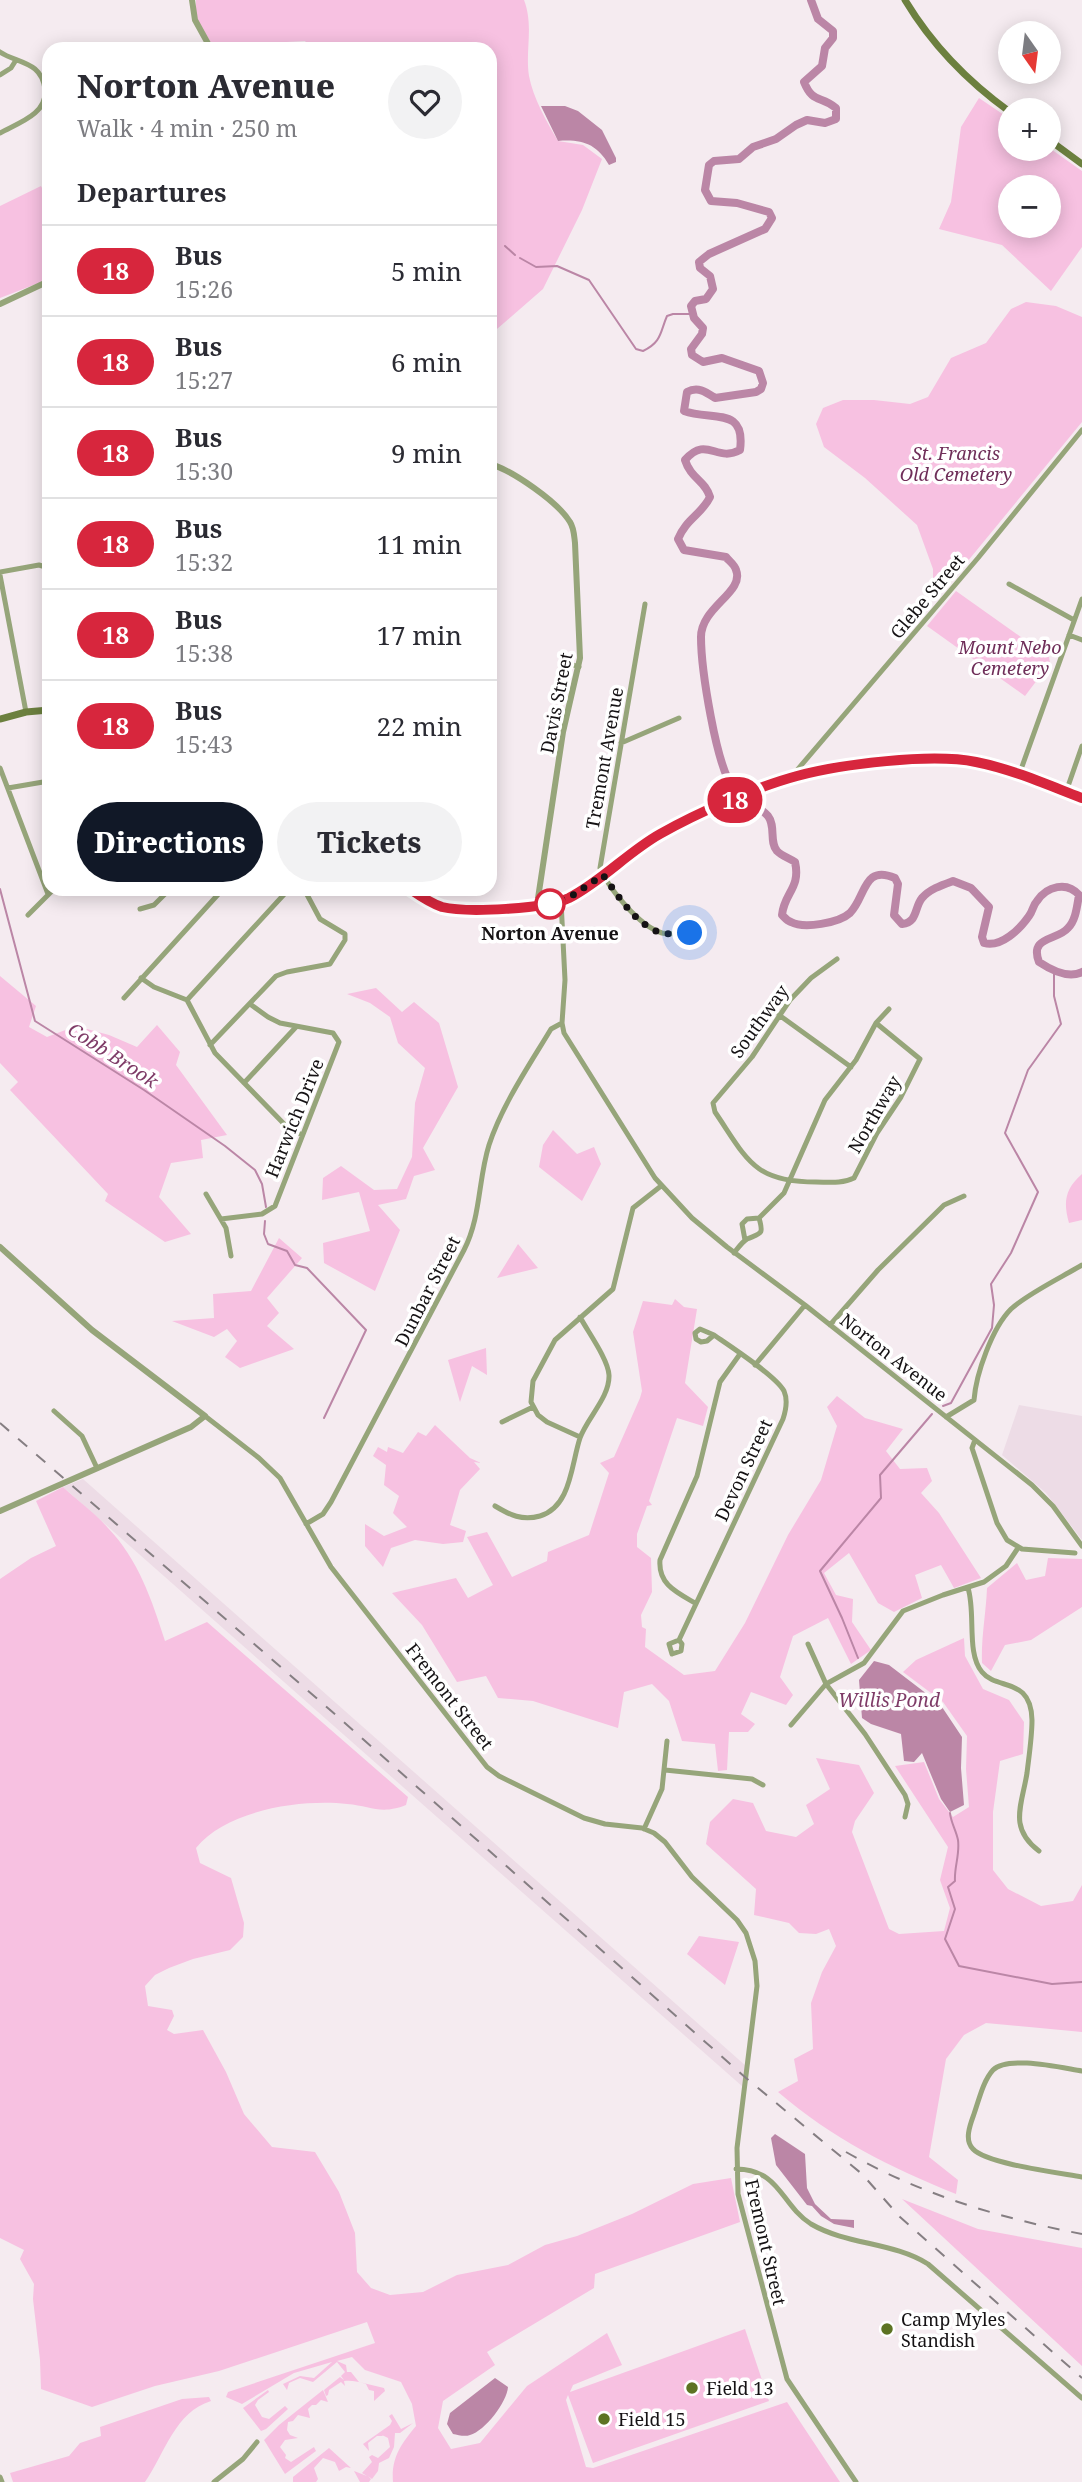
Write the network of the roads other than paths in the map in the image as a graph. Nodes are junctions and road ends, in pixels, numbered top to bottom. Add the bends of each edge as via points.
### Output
1 (192, 0) edge
2 (905, 0) edge
3 (207, 42) edge
4 (0, 53) edge
5 (16, 60) junction
6 (0, 75) edge
7 (42, 80) edge
8 (42, 103) edge
9 (998, 103) edge
10 (0, 133) edge
11 (1061, 149) edge
12 (1082, 164) edge
13 (42, 284) edge
14 (0, 304) edge
15 (1082, 430) edge
16 (497, 467) edge
17 (42, 567) edge
18 (0, 574) edge
19 (1009, 584) dead end
20 (1082, 599) edge
21 (645, 604) dead end
22 (1074, 620) junction
23 (1069, 635) junction
24 (1082, 640) edge
25 (562, 661) dead end
26 (579, 667) junction
27 (42, 710) edge
28 (26, 712) junction
29 (679, 718) dead end
30 (0, 719) edge
31 (621, 743) junction
32 (1082, 747) edge
33 (0, 768) edge
34 (1019, 775) junction
35 (790, 778) junction
36 (42, 782) edge
37 (8, 788) junction
38 (1066, 792) junction
39 (1082, 798) edge
40 (603, 875) junction
41 (42, 878) edge
42 (46, 896) edge
43 (163, 896) edge
44 (217, 896) edge
45 (283, 896) edge
46 (308, 896) edge
47 (422, 896) edge
48 (561, 901) junction
49 (537, 905) junction
50 (140, 909) dead end
51 (28, 915) dead end
52 (690, 933) dead end
53 (837, 960) dead end
54 (141, 978) junction
55 (124, 998) dead end
56 (187, 1000) junction
57 (250, 1004) junction
58 (889, 1009) dead end
59 (779, 1015) junction
60 (562, 1023) junction
61 (876, 1023) junction
62 (296, 1027) junction
63 (210, 1045) junction
64 (851, 1067) junction
65 (244, 1083) junction
66 (302, 1135) junction
67 (790, 1182) junction
68 (661, 1186) junction
69 (206, 1194) dead end
70 (964, 1196) dead end
71 (759, 1218) junction
72 (221, 1219) junction
73 (745, 1240) junction
74 (0, 1247) edge
75 (734, 1253) junction
76 (231, 1256) dead end
77 (1082, 1265) edge
78 (805, 1305) junction
79 (580, 1317) junction
80 (830, 1325) junction
81 (714, 1335) dead end
82 (740, 1354) junction
83 (755, 1365) junction
84 (533, 1407) junction
85 (54, 1411) dead end
86 (205, 1416) junction
87 (946, 1417) junction
88 (502, 1422) dead end
89 (580, 1437) junction
90 (975, 1440) junction
91 (97, 1468) junction
92 (495, 1506) dead end
93 (0, 1511) edge
94 (306, 1524) junction
95 (1082, 1546) edge
96 (1018, 1548) junction
97 (1075, 1553) dead end
98 (968, 1588) junction
99 (695, 1603) junction
100 (679, 1640) dead end
101 (808, 1644) dead end
102 (826, 1684) junction
103 (791, 1725) dead end
104 (667, 1741) dead end
105 (665, 1770) junction
106 (763, 1785) dead end
107 (905, 1817) dead end
108 (644, 1829) junction
109 (1040, 1851) dead end
110 (1082, 2071) edge
111 (736, 2169) junction
112 (1082, 2177) edge
113 (1082, 2398) edge
114 (257, 2442) dead end
115 (214, 2482) edge
116 (856, 2482) edge

1 - 3 street via 195,20
2 - 9 main road via 949,60
4 - 5 street
5 - 6 street
5 - 7 street via 30,65
8 - 10 street via 36,112
11 - 12 main road
13 - 14 street
15 - 35 street, Glebe Street
16 - 26 street, Davis Street via 519,477 570,523 575,543
17 - 18 street
18 - 28 street
19 - 22 street
20 - 22 street
21 - 31 street, Tremont Avenue
22 - 23 street
23 - 24 street
23 - 34 street
25 - 26 street
26 - 49 street, Davis Street via 563,732
27 - 28 main road
28 - 30 main road
29 - 31 street
31 - 40 street, Tremont Avenue via 600,865
32 - 38 street
33 - 37 street
34 - 35 main road via 978,762 944,759 854,766
34 - 38 main road
35 - 40 main road via 661,834
36 - 37 street
37 - 41 street
38 - 39 main road
40 - 48 main road
40 - 52 street via 627,907 656,930
42 - 51 street
43 - 50 street
44 - 54 street
45 - 56 street
46 - 57 street via 318,916 345,934 345,940 330,964 281,973
47 - 49 main road via 457,909
48 - 49 main road
48 - 60 street, Norton Avenue
53 - 59 street, Southway via 801,987
54 - 55 street
54 - 56 street
56 - 63 street
57 - 62 street, Harwich Drive via 271,1019
57 - 63 street
58 - 61 street
59 - 64 street
59 - 67 street, Southway via 713,1108 753,1166
60 - 68 street, Norton Avenue via 568,1042
60 - 94 street, Dunbar Street via 552,1028 495,1130 474,1229 464,1251 326,1510
61 - 64 street
61 - 67 street, Northway via 920,1059 901,1097 849,1181
62 - 65 street
62 - 66 street, Harwich Drive via 334,1033 339,1040
63 - 65 street
64 - 67 street via 825,1100
65 - 66 street via 288,1128
66 - 72 street, Harwich Drive via 273,1208 262,1214
67 - 71 street
68 - 75 street, Norton Avenue
68 - 79 street via 633,1208 613,1289
69 - 72 street
70 - 80 street via 944,1205
71 - 73 street via 760,1234
71 - 73 street via 742,1224
72 - 76 street
73 - 75 street
74 - 86 street, Fremont Street via 92,1330
75 - 78 street, Norton Avenue
77 - 87 street via 1012,1309 984,1357 974,1400
78 - 80 street, Norton Avenue
78 - 83 street
79 - 84 street via 549,1348 533,1381
79 - 89 street via 609,1373 605,1391
80 - 87 street, Norton Avenue
81 - 82 street, Devon Street
82 - 83 street, Devon Street
82 - 99 street via 720,1382 698,1476 660,1560 666,1584
83 - 99 street, Devon Street via 784,1391 785,1410
84 - 88 street
84 - 89 street via 547,1422
85 - 91 street via 82,1436
86 - 91 street via 195,1425
86 - 94 street, Fremont Street via 277,1475
87 - 90 street, Norton Avenue
89 - 92 street via 555,1510 525,1519
90 - 95 street, Norton Avenue via 1038,1490
90 - 96 street via 972,1448 998,1528
91 - 93 street
94 - 108 street, Fremont Street via 331,1567 492,1772 584,1818
96 - 97 street
96 - 98 street via 998,1573
98 - 102 street via 906,1608 864,1662
98 - 109 street via 973,1648 980,1671 1016,1688 1030,1705 1018,1817 1027,1842
99 - 100 street, Devon Street
101 - 102 street
102 - 103 street
102 - 107 street via 905,1795
104 - 105 street
105 - 106 street via 752,1779
105 - 108 street via 662,1789
108 - 111 street, Fremont Street via 665,1842 690,1875 739,1922 754,1956 757,1986
110 - 112 street via 999,2065 988,2076 968,2136 971,2146 982,2155
111 - 113 street via 769,2178 798,2213 822,2229 909,2253 937,2269
111 - 116 street, Fremont Street via 738,2194 786,2379
114 - 115 street

